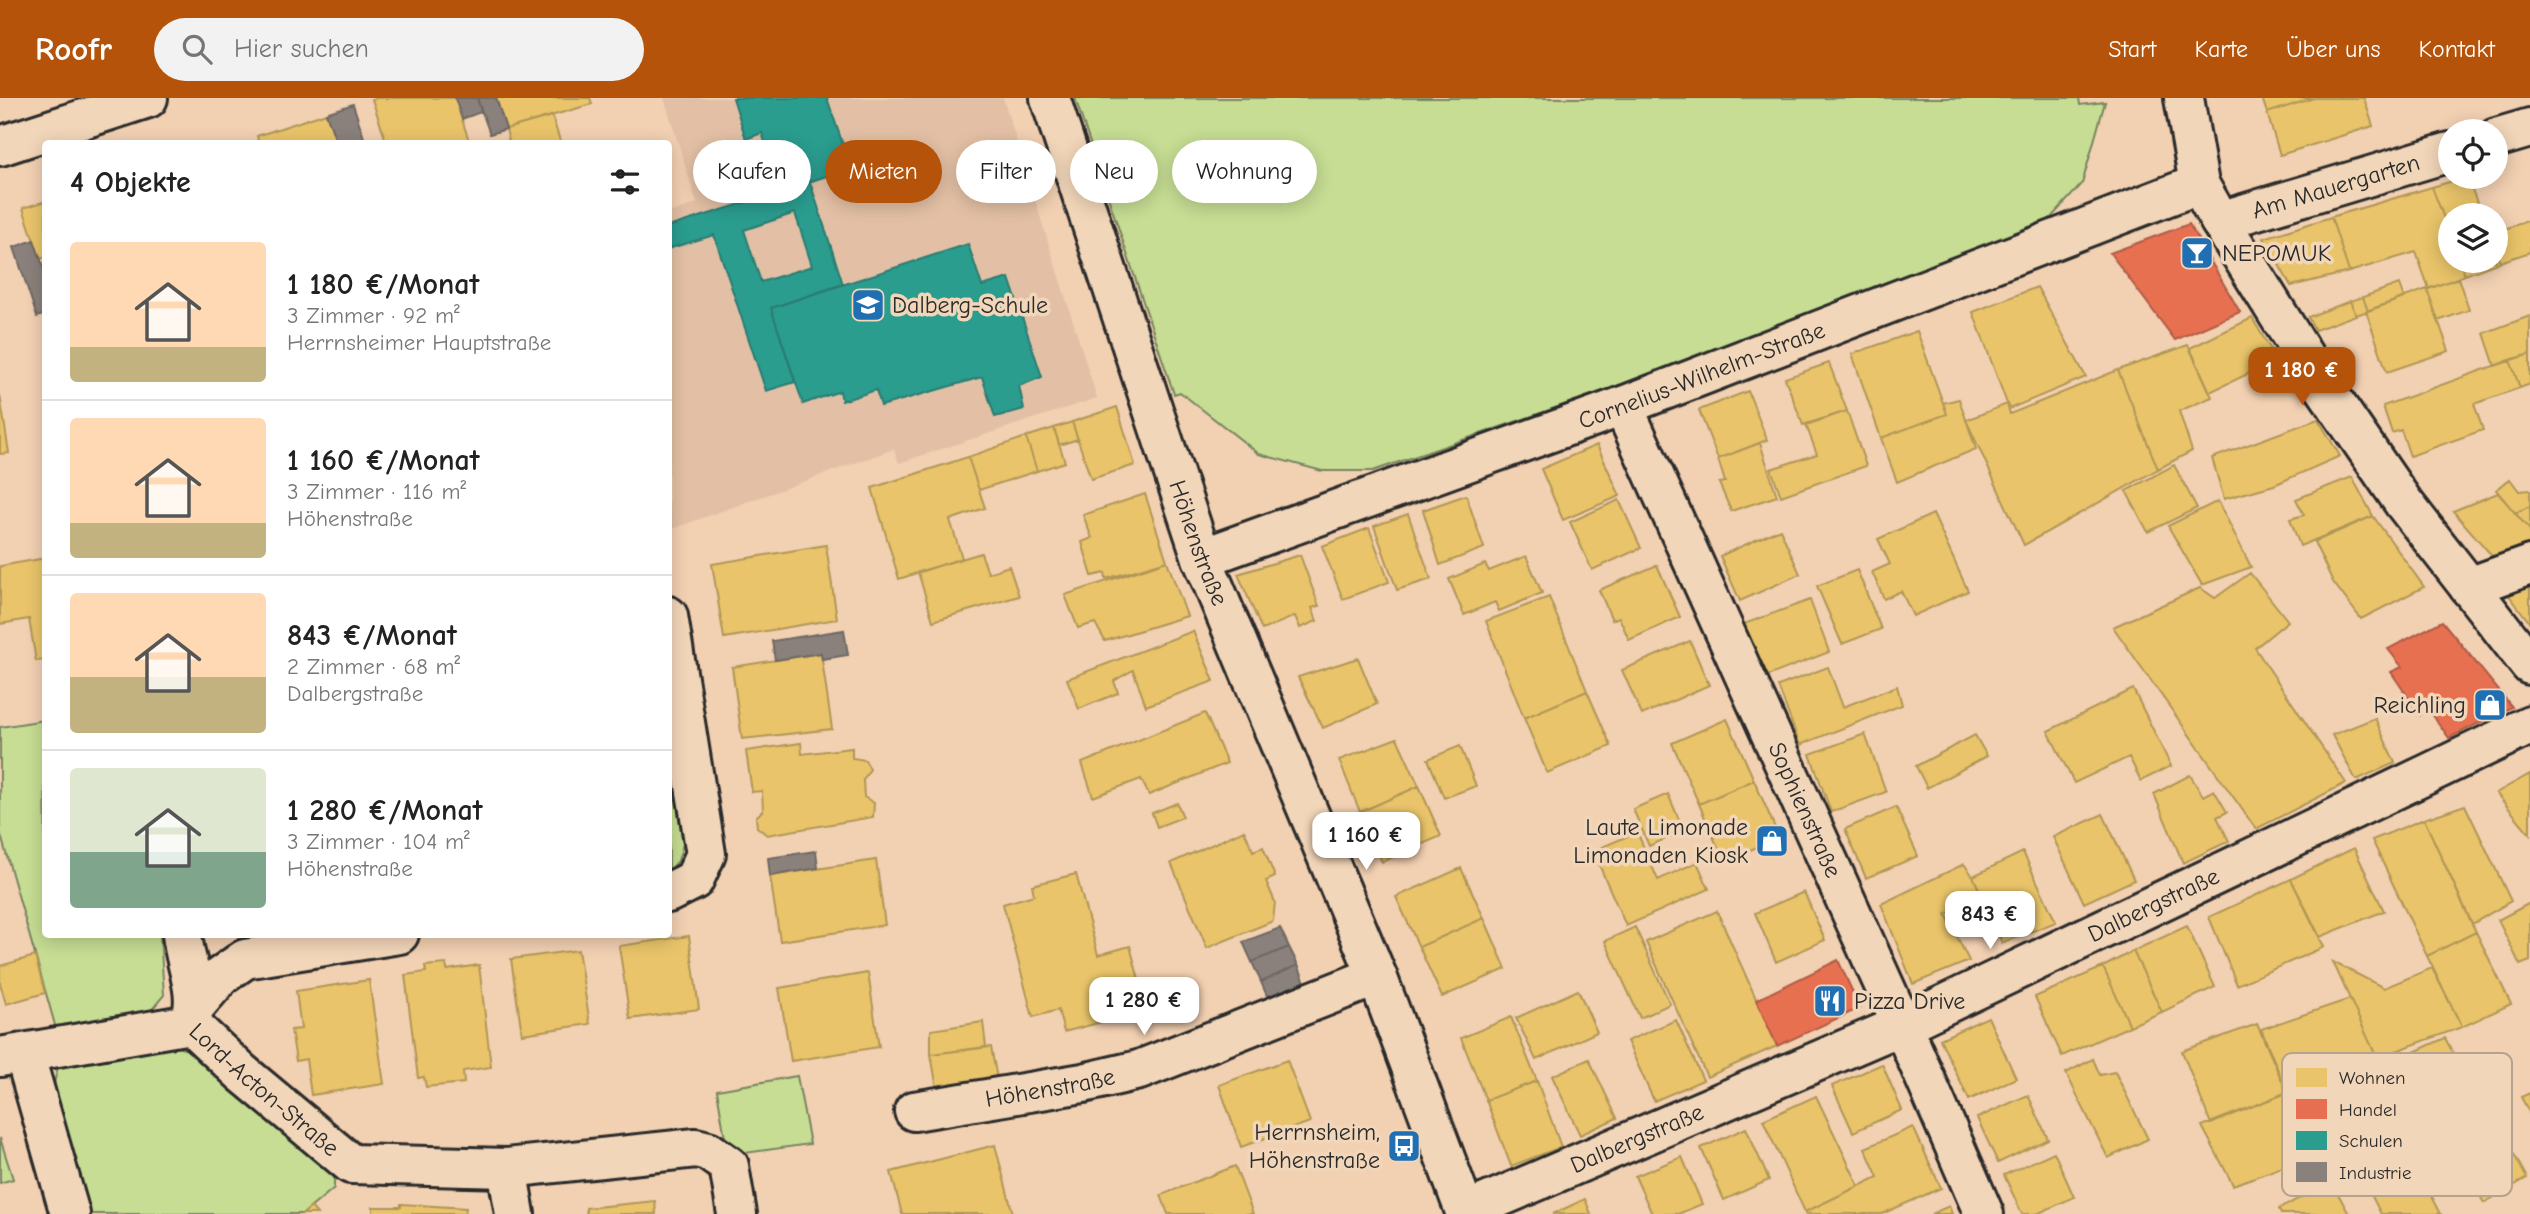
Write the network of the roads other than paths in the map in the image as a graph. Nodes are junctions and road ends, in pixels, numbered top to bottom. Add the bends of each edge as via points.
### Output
1 (1049, 98) edge
2 (2184, 98) edge
3 (125, 101) edge
4 (2530, 128) edge
5 (2508, 134) edge
6 (0, 146) edge
7 (2438, 156) edge
8 (2199, 184) junction
9 (2220, 221) junction
10 (1623, 406) junction
11 (1202, 558) junction
12 (2530, 565) edge
13 (2469, 587) junction
14 (672, 641) edge
15 (2530, 665) edge
16 (2530, 725) edge
17 (672, 891) edge
18 (183, 938) edge
19 (374, 938) edge
20 (1377, 976) junction
21 (193, 1014) junction
22 (1902, 1025) junction
23 (12, 1055) edge
24 (914, 1111) dead end
25 (507, 1168) junction
26 (1466, 1213) edge
27 (70, 1214) edge
28 (515, 1214) edge
29 (737, 1214) edge
30 (1984, 1214) edge

1 - 11 street, Höhenstraße
2 - 8 street
3 - 6 street
4 - 5 street
7 - 9 street, Am Mauergarten
8 - 9 street
8 - 10 street, Cornelius-Wilhelm-Straße
9 - 13 street via 2315,374 2403,502
10 - 11 street, Cornelius-Wilhelm-Straße
10 - 22 street, Sophienstraße
11 - 20 street, Höhenstraße
12 - 13 street
13 - 15 street
14 - 17 street via 706,854 694,880
16 - 22 street, Dalbergstraße
18 - 21 street
19 - 21 street via 245,959 221,976
20 - 24 street, Höhenstraße via 1139,1070
20 - 26 street, Höhenstraße
21 - 23 street, Lord-Acton-Straße
21 - 25 street, Lord-Acton-Straße via 242,1073 351,1164
22 - 26 street, Dalbergstraße
22 - 30 street, Sophienstraße
23 - 27 street
25 - 28 street
25 - 29 street, Lord-Acton-Straße via 696,1148 729,1166

